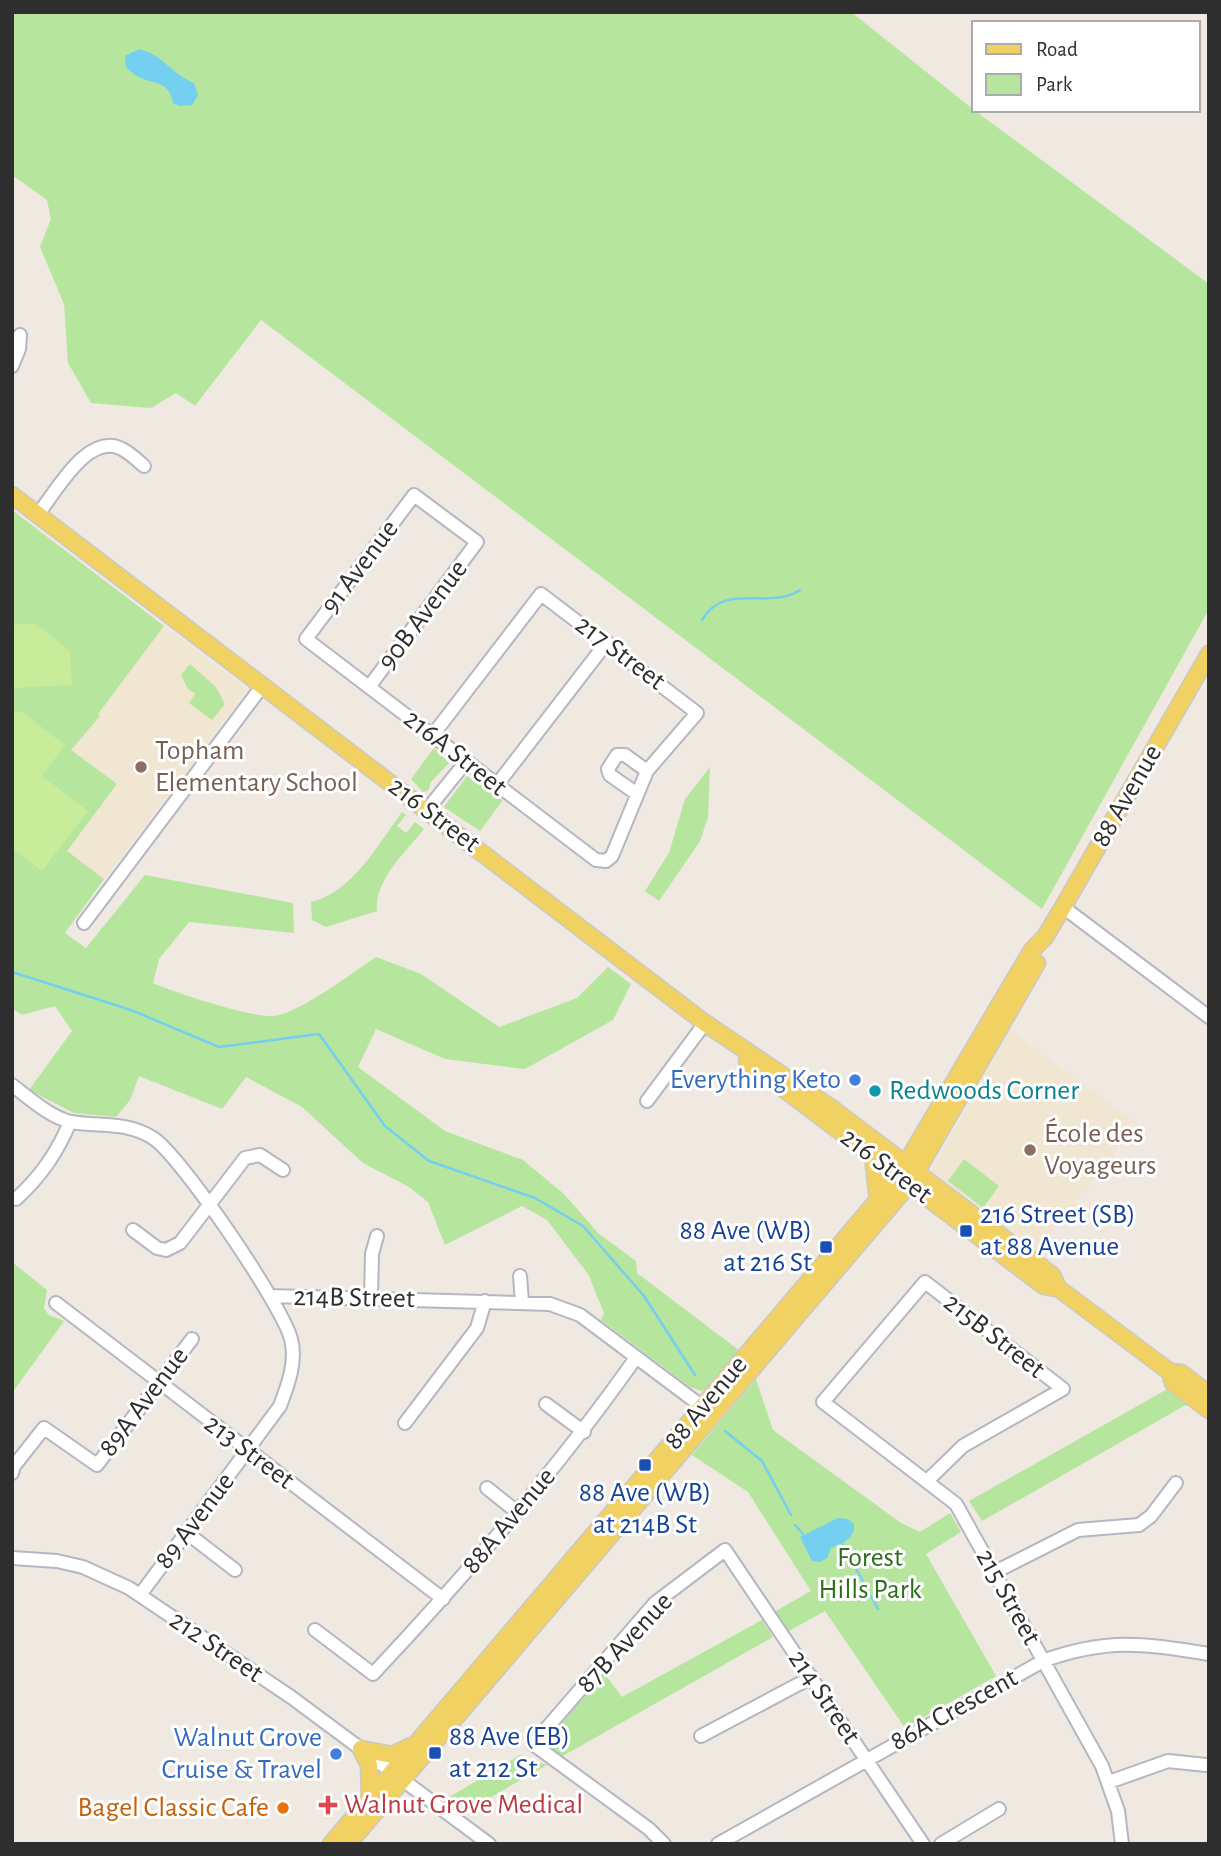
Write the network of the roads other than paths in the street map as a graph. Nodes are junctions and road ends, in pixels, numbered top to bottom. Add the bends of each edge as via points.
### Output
1 (20, 335) dead end
2 (12, 366) edge
3 (144, 466) dead end
4 (12, 495) edge
5 (414, 495) joint
6 (38, 514) junction
7 (306, 639) joint
8 (607, 642) junction
9 (1209, 654) edge
10 (263, 685) junction
11 (369, 687) junction
12 (432, 736) junction
13 (465, 763) junction
14 (647, 771) junction
15 (496, 786) junction
16 (637, 794) junction
17 (427, 810) junction
18 (1063, 907) junction
19 (84, 923) dead end
20 (1209, 1017) edge
21 (705, 1023) junction
22 (721, 1034) junction
23 (12, 1085) edge
24 (647, 1101) dead end
25 (70, 1122) junction
26 (873, 1156) junction
27 (283, 1170) dead end
28 (908, 1174) junction
29 (16, 1199) dead end
30 (878, 1201) junction
31 (209, 1205) junction
32 (133, 1230) dead end
33 (377, 1236) dead end
34 (520, 1276) dead end
35 (270, 1296) junction
36 (371, 1297) junction
37 (485, 1301) junction
38 (522, 1302) junction
39 (56, 1303) dead end
40 (192, 1339) dead end
41 (635, 1359) junction
42 (1170, 1373) junction
43 (159, 1383) junction
44 (1209, 1394) edge
45 (823, 1402) joint
46 (546, 1404) dead end
47 (1209, 1410) edge
48 (708, 1411) junction
49 (405, 1423) dead end
50 (584, 1432) junction
51 (248, 1451) junction
52 (12, 1473) edge
53 (927, 1481) junction
54 (1176, 1483) dead end
55 (487, 1488) dead end
56 (517, 1511) junction
57 (187, 1533) junction
58 (725, 1550) joint
59 (12, 1558) edge
60 (235, 1570) dead end
61 (995, 1572) junction
62 (140, 1595) junction
63 (443, 1600) junction
64 (315, 1630) dead end
65 (1209, 1654) edge
66 (1043, 1661) junction
67 (812, 1677) junction
68 (701, 1736) dead end
69 (416, 1743) junction
70 (361, 1749) junction
71 (866, 1760) junction
72 (1206, 1765) dead end
73 (396, 1776) junction
74 (1109, 1782) junction
75 (369, 1798) junction
76 (999, 1810) dead end
77 (331, 1844) edge
78 (348, 1844) edge
79 (489, 1844) edge
80 (664, 1844) edge
81 (719, 1844) edge
82 (923, 1844) edge
83 (941, 1844) edge
84 (1122, 1844) edge

1 - 2 street
3 - 6 street via 120,447 88,451
4 - 6 main road, 216 Street
5 - 7 street, 91 Avenue
5 - 11 street, 90B Avenue via 477,542
6 - 10 main road, 216 Street
7 - 11 street, 216A Street
8 - 12 street, 217 Street via 541,594
8 - 14 street, 217 Street via 697,713
8 - 15 street
9 - 18 main road, 88 Avenue
10 - 17 main road, 216 Street
10 - 19 street
11 - 12 street, 216A Street
12 - 13 street, 216A Street
13 - 15 street, 216A Street
13 - 17 street
14 - 16 street
14 - 16 street via 625,755 617,755 608,769
15 - 16 street, 216A Street via 596,860 606,861
17 - 21 main road, 216 Street
18 - 20 street
18 - 28 main road, 88 Avenue via 1032,950
21 - 22 main road, 216 Street
21 - 24 street
22 - 26 main road, 216 Street via 733,1049
22 - 28 main road, 216 Street via 738,1042
23 - 25 street, 214B Street
25 - 29 street via 58,1150
25 - 31 street, 214B Street via 134,1128 154,1139 173,1154
26 - 28 main road, 216 Street
26 - 30 main road
27 - 31 street via 265,1157 250,1155
28 - 30 main road, 88 Avenue
28 - 42 main road, 216 Street via 1045,1286 1058,1288
28 - 48 main road, 88 Avenue
30 - 48 main road, 88 Avenue
31 - 32 street via 180,1243 166,1250
31 - 35 street, 214B Street
33 - 36 street
34 - 38 street
35 - 36 street, 214B Street
35 - 51 street, 89 Avenue via 291,1339 291,1375 280,1406
36 - 37 street, 214B Street
37 - 38 street, 214B Street
37 - 49 street via 477,1328
38 - 41 street, 214B Street via 550,1304 580,1315
39 - 43 street, 213 Street
40 - 43 street, 89A Avenue
41 - 48 street, 214B Street
41 - 50 street, 88A Avenue
42 - 44 main road, 216 Street via 1181,1373
42 - 47 main road, 216 Street via 1173,1383
43 - 51 street, 213 Street
43 - 52 street, 89A Avenue via 97,1465 44,1428
45 - 53 street, 215 Street
45 - 53 street, 215B Street via 925,1282 1063,1389 963,1446
46 - 50 street
48 - 69 main road, 88 Avenue
48 - 73 main road, 88 Avenue
50 - 56 street, 88A Avenue
51 - 57 street, 89 Avenue
51 - 63 street, 213 Street
53 - 61 street, 215 Street via 956,1504
54 - 61 street via 1152,1516 1139,1525 1078,1530
55 - 56 street
56 - 63 street, 88A Avenue
57 - 60 street
57 - 62 street, 89 Avenue
58 - 67 street, 214 Street
58 - 80 street, 87B Avenue via 654,1603 533,1744
59 - 62 street, 212 Street via 83,1567
61 - 66 street, 215 Street
62 - 70 street, 212 Street
63 - 64 street, 88A Avenue via 373,1674
65 - 66 street, 86A Crescent via 1114,1643 1076,1649
66 - 71 street, 86A Crescent
66 - 74 street, 215 Street
67 - 68 street
67 - 71 street, 214 Street
69 - 70 main road via 392,1755
69 - 73 main road, 88 Avenue
70 - 73 street, 212 Street
70 - 75 main road via 372,1778
71 - 81 street, 86A Crescent
71 - 82 street, 214 Street
72 - 74 street via 1168,1761
73 - 75 main road, 88 Avenue
73 - 78 main road, 88 Avenue
73 - 79 street, 212 Street
74 - 84 street, 215 Street
75 - 77 main road, 88 Avenue
76 - 83 street

